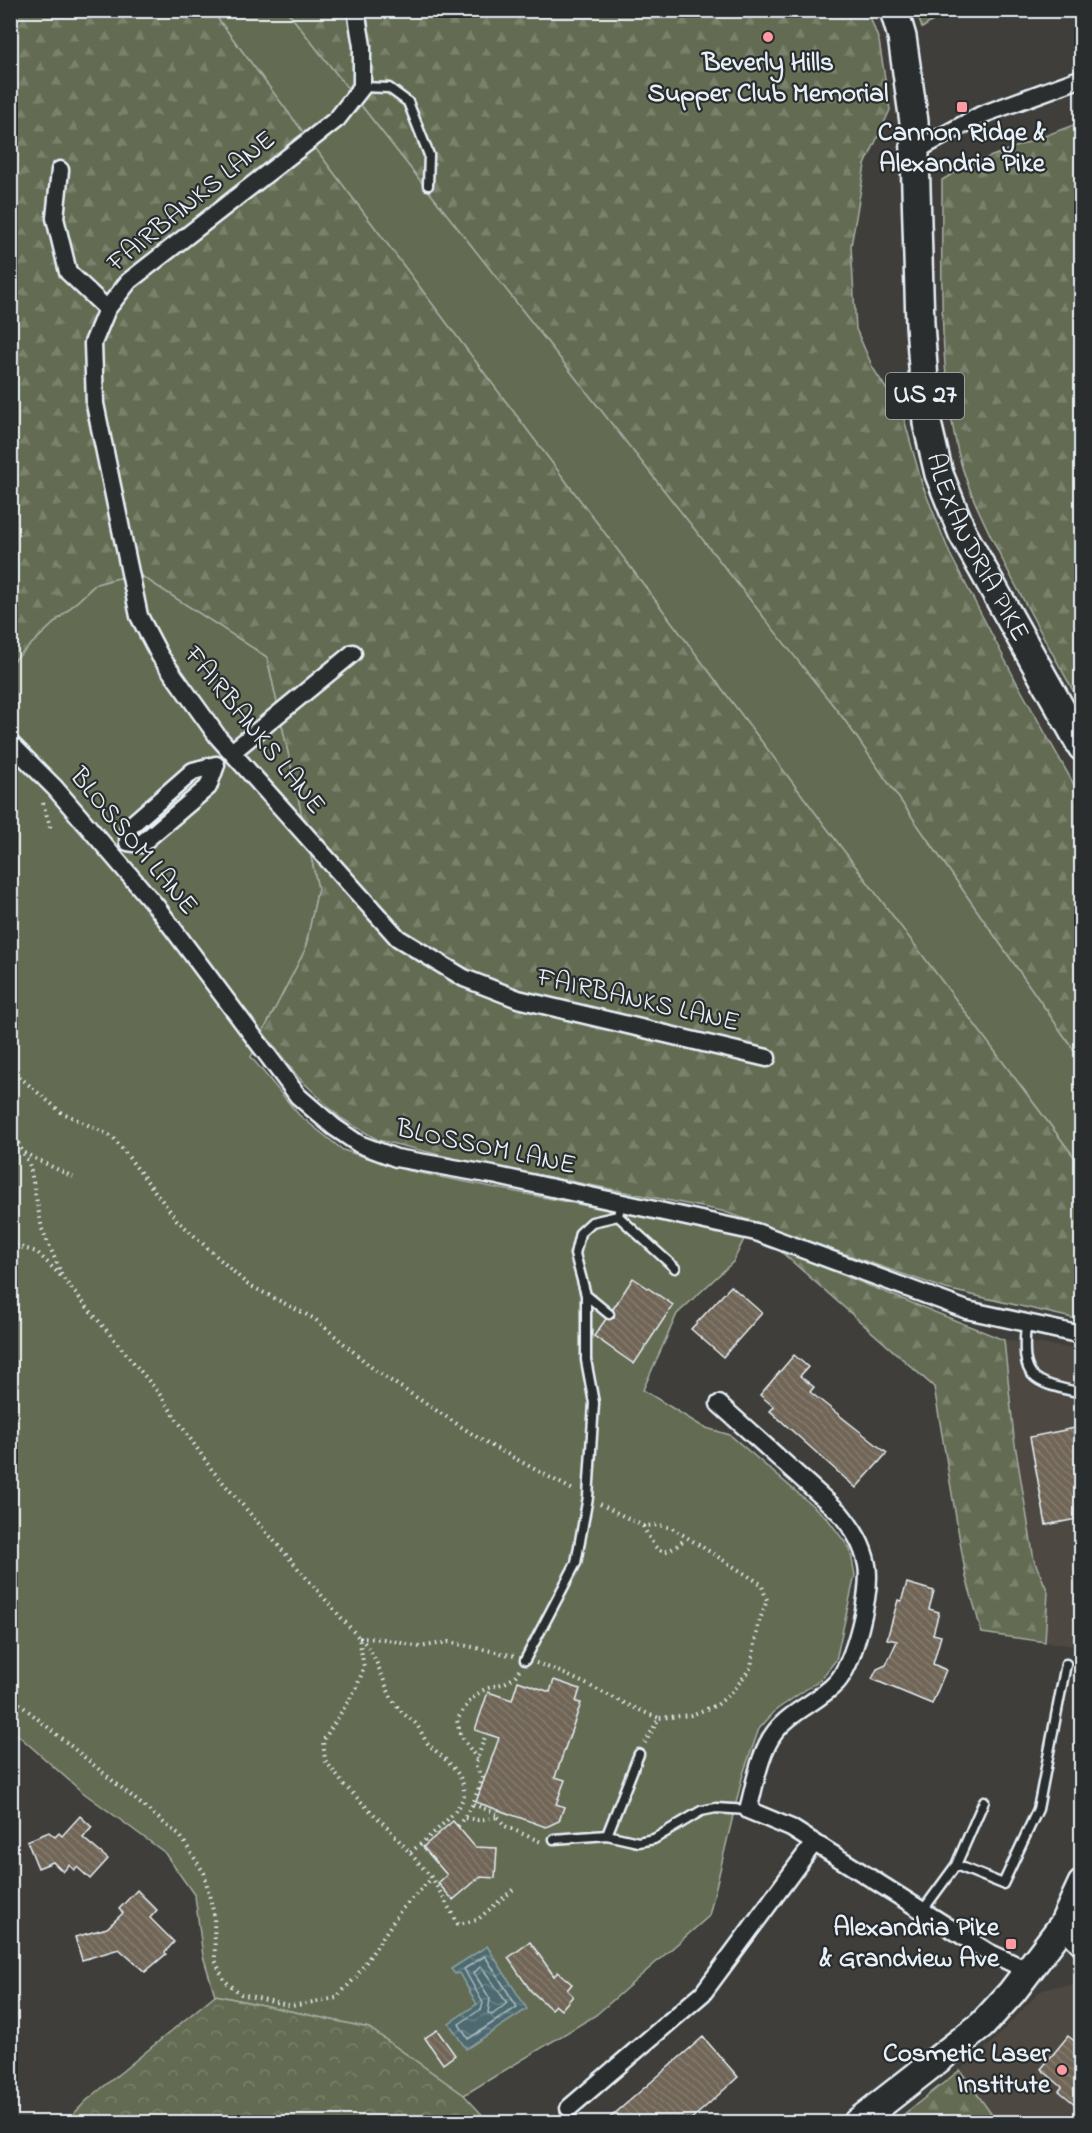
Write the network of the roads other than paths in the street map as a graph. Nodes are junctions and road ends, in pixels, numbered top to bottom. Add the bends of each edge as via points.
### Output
1 (356, 10) edge
2 (894, 10) edge
3 (1082, 78) edge
4 (362, 87) junction
5 (915, 151) junction
6 (60, 170) dead end
7 (428, 185) dead end
8 (107, 309) junction
9 (353, 653) dead end
10 (10, 743) edge
11 (1082, 747) edge
12 (232, 752) junction
13 (216, 765) joint
14 (128, 842) joint
15 (112, 852) junction
16 (767, 1058) dead end
17 (619, 1209) junction
18 (675, 1268) dead end
19 (586, 1295) junction
20 (609, 1314) dead end
21 (1026, 1324) junction
22 (1082, 1335) edge
23 (1082, 1393) edge
24 (719, 1404) dead end
25 (525, 1659) road end
26 (1066, 1664) dead end
27 (639, 1754) road end
28 (984, 1801) dead end
29 (748, 1810) junction
30 (607, 1835) junction
31 (554, 1839) dead end
32 (814, 1844) junction
33 (956, 1865) junction
34 (1082, 1884) edge
35 (923, 1910) junction
36 (1063, 1925) junction
37 (1082, 1944) edge
38 (1027, 1970) junction
39 (569, 2108) dead end
40 (858, 2122) edge

1 - 4 street via 362,46
2 - 5 main road, ALEXANDRIA PIKE / US 27 via 903,37
3 - 5 street via 981,115
4 - 7 lane via 389,88 408,102 429,155
4 - 8 street, FAIRBANKS LANE via 337,119 129,281
5 - 11 main road, ALEXANDRIA PIKE / US 27 via 927,423 939,474 963,534
6 - 8 street via 56,218 68,272
8 - 12 street, FAIRBANKS LANE via 93,343 95,404 139,616 160,656
9 - 12 street
10 - 15 street, BLOSSOM LANE
12 - 13 lane
12 - 16 street, FAIRBANKS LANE via 398,938 464,978 518,999
13 - 14 street via 208,787 141,844
14 - 15 lane
15 - 17 street, BLOSSOM LANE via 190,950 279,1073 298,1096 334,1127 359,1144 396,1158 493,1175
17 - 18 lane
17 - 19 lane via 592,1222 580,1233 575,1254
17 - 21 street, BLOSSOM LANE via 756,1232 968,1310
19 - 20 lane
19 - 25 lane via 586,1360 594,1403 588,1497 576,1563
21 - 22 street, BLOSSOM LANE
21 - 23 lane via 1023,1357 1035,1378 1046,1385
24 - 29 street via 840,1513 854,1530 868,1567 867,1587 846,1669 838,1682 774,1734
26 - 33 lane via 1038,1809 1003,1884
27 - 30 lane
28 - 33 lane
29 - 30 lane via 701,1811 654,1839 638,1842
29 - 32 street via 791,1828
30 - 31 lane
32 - 35 street
32 - 39 street via 702,1993
33 - 35 lane
34 - 36 main road
35 - 38 street via 988,1952
36 - 37 street
36 - 38 main road
38 - 40 main road via 982,2025

